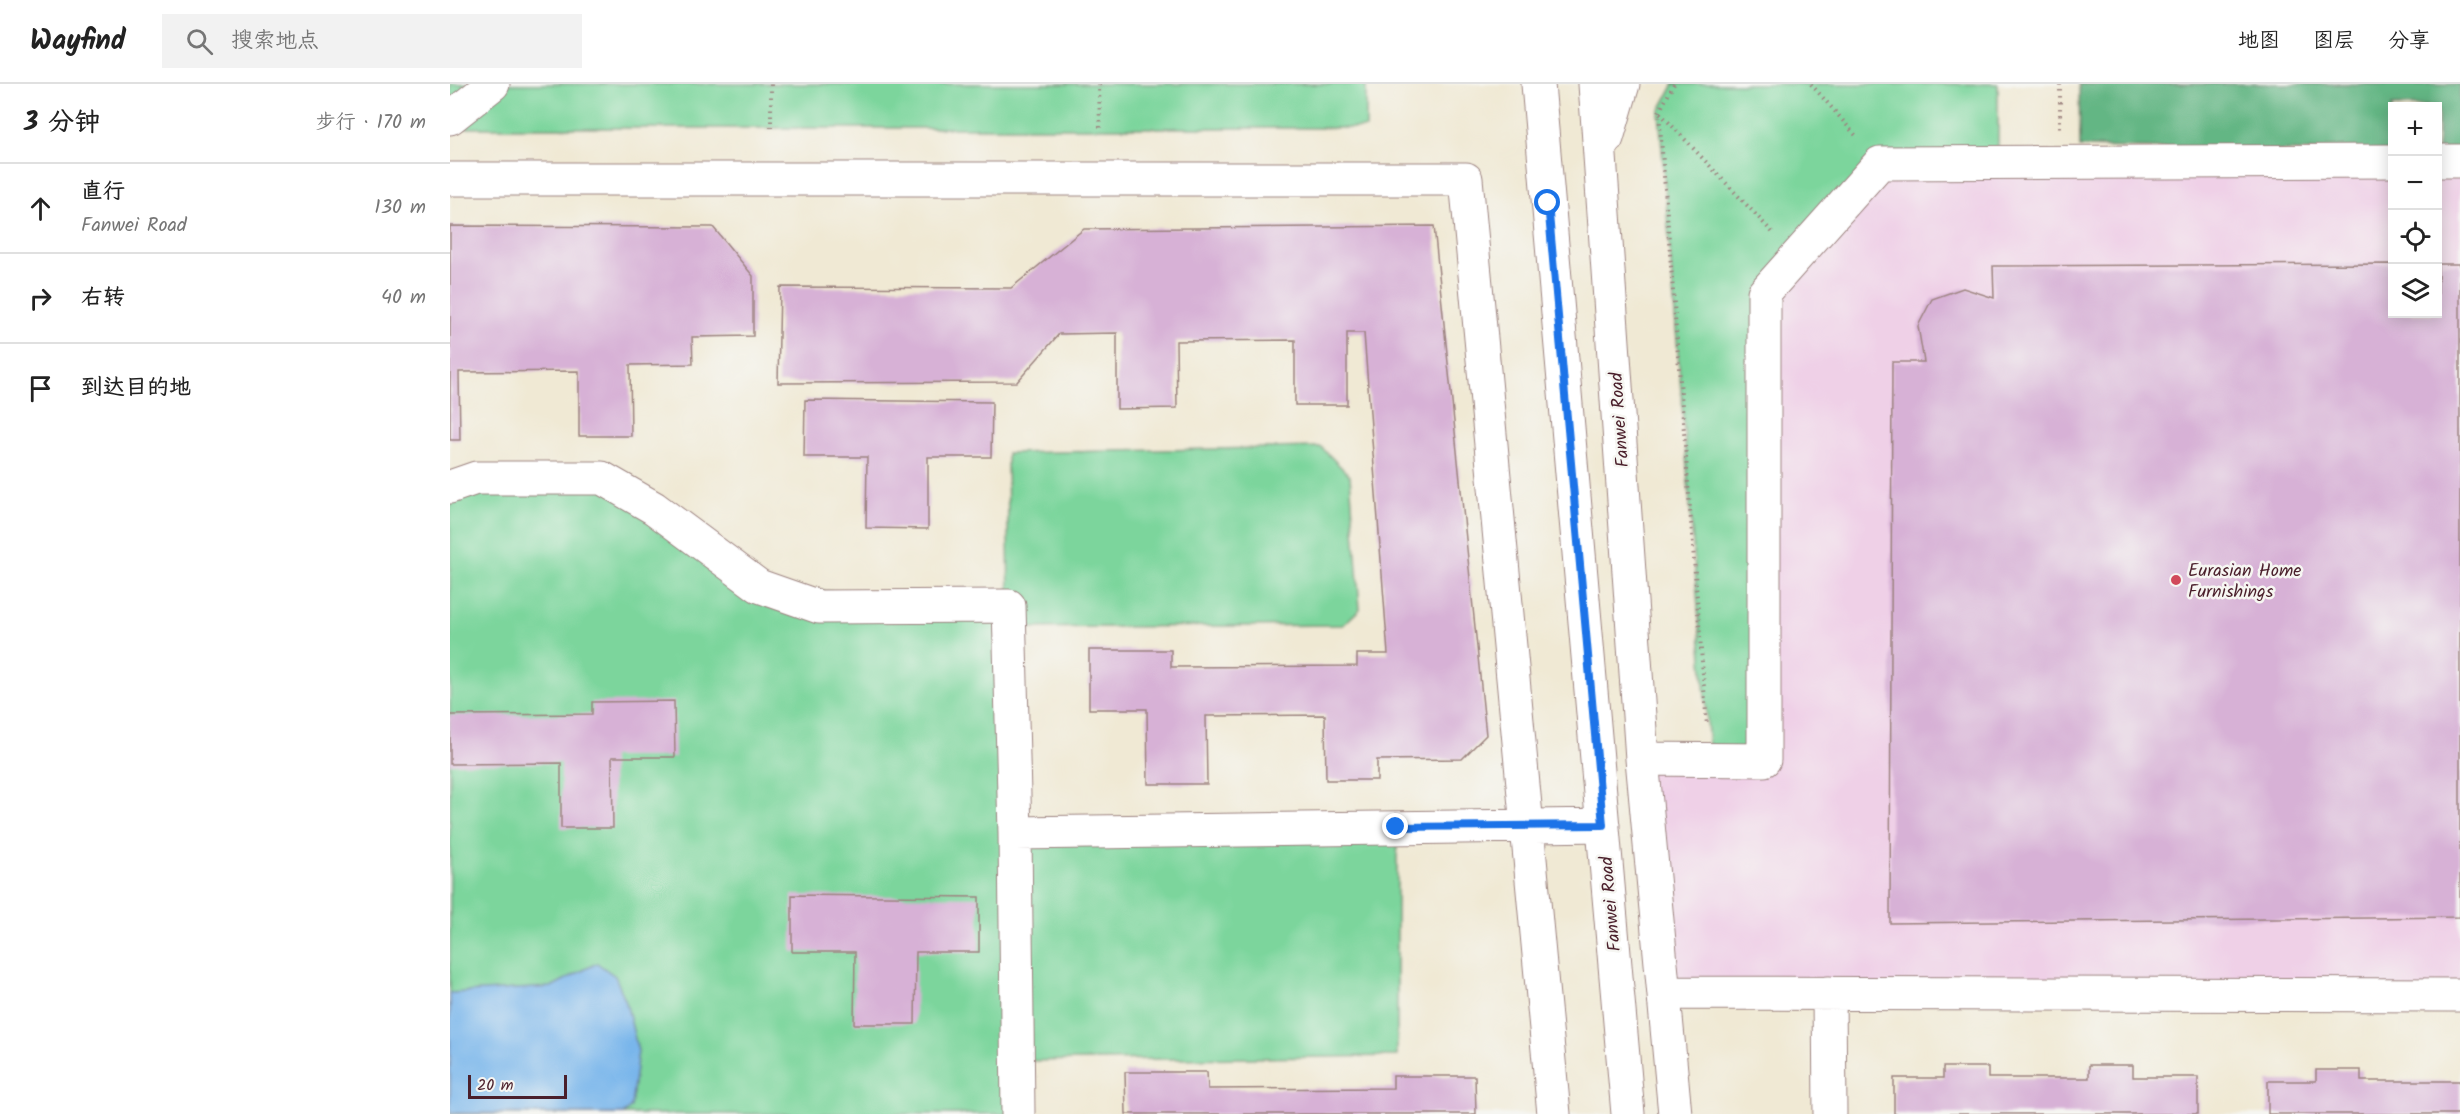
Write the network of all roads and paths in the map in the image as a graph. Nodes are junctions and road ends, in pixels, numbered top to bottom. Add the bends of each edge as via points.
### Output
1 (493, 84) edge
2 (771, 84) edge
3 (1099, 84) edge
4 (1524, 84) edge
5 (1538, 84) edge
6 (1595, 84) edge
7 (1623, 84) edge
8 (1674, 84) edge
9 (1811, 84) edge
10 (2060, 84) edge
11 (1659, 112) junction
12 (450, 118) edge
13 (771, 128) dead end
14 (1100, 128) dead end
15 (1544, 155) junction
16 (1600, 160) junction
17 (2388, 161) edge
18 (2442, 161) edge
19 (2460, 161) edge
20 (2061, 162) junction
21 (1880, 163) junction
22 (450, 179) edge
23 (1796, 258) junction
24 (450, 487) edge
25 (1642, 759) junction
26 (1710, 760) junction
27 (1603, 825) junction
28 (1527, 826) junction
29 (1015, 833) junction
30 (1665, 993) junction
31 (1829, 993) junction
32 (2460, 995) edge
33 (1018, 1114) edge
34 (1554, 1114) edge
35 (1628, 1114) edge
36 (1676, 1114) edge
37 (1830, 1114) edge

1 - 12 street
2 - 13 path
3 - 14 path
4 - 15 street
5 - 15 street, Fanwei Road
6 - 16 street, Fanwei Road
7 - 16 street
8 - 11 path
9 - 21 path
10 - 20 path
11 - 23 path
11 - 26 path
15 - 27 street, Fanwei Road
16 - 25 street, Fanwei Road
17 - 20 street
18 - 19 street
20 - 21 street
21 - 23 street
22 - 28 street via 1466,179
23 - 26 street via 1764,293 1764,760
24 - 29 street via 476,478 602,478 654,508 759,586 819,607 1009,606
25 - 26 street
25 - 30 street, Fanwei Road
27 - 28 street
27 - 35 street, Fanwei Road
28 - 29 street
28 - 34 street
29 - 33 street
30 - 31 street
30 - 36 street, Fanwei Road
31 - 32 street
31 - 37 street

